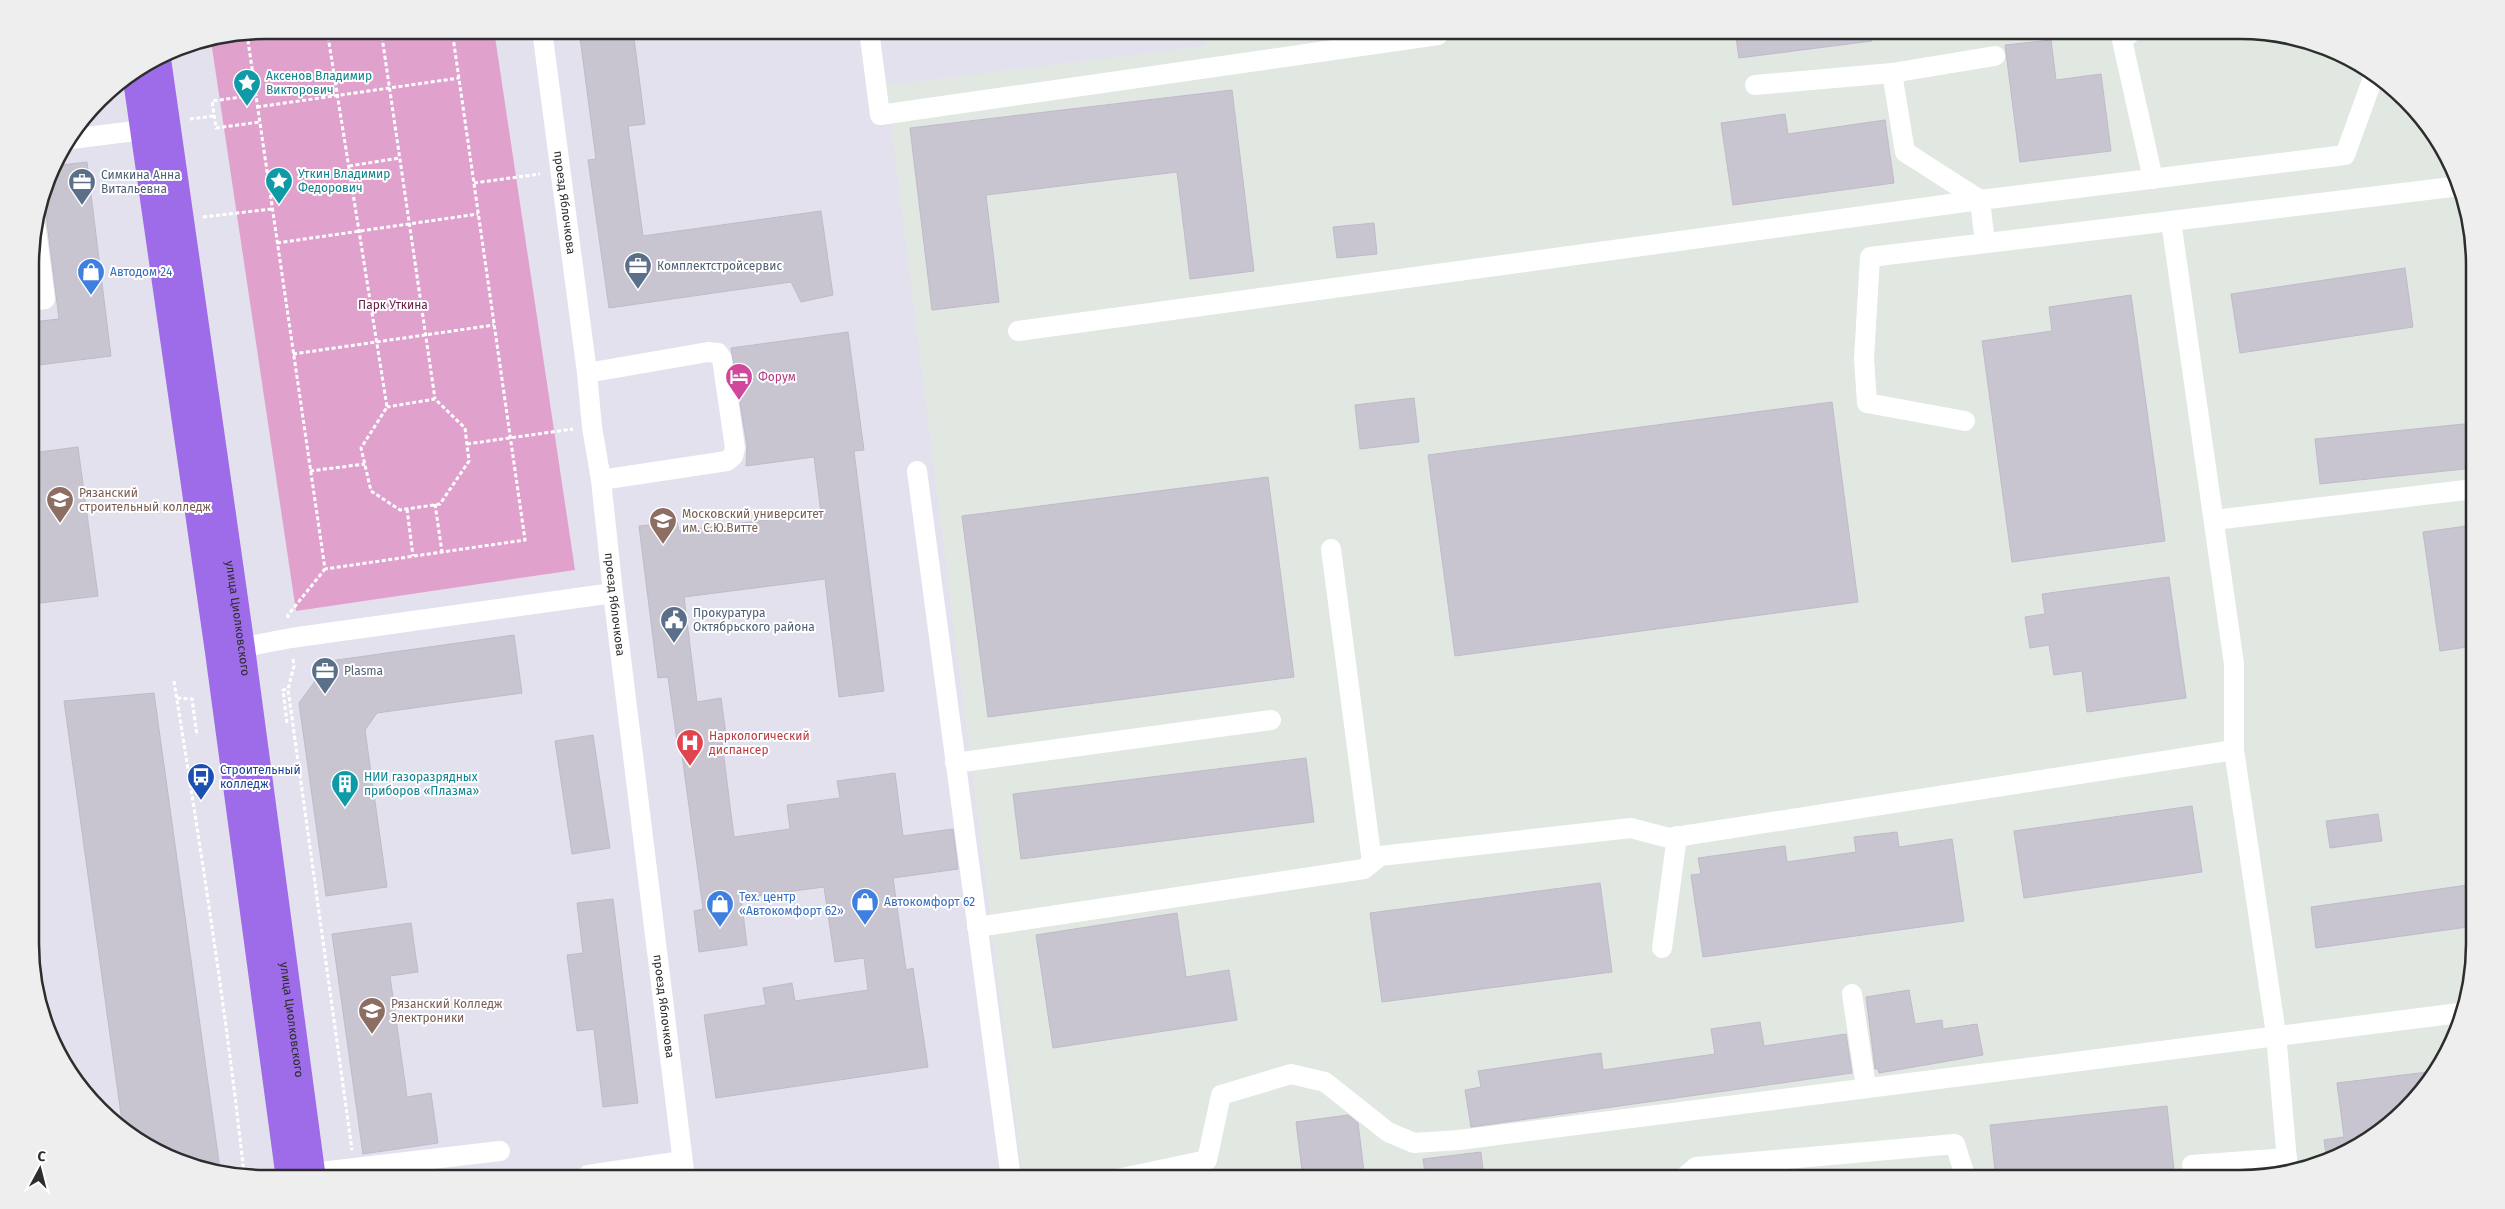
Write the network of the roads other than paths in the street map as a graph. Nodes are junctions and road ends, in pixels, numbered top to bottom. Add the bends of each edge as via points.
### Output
1 (543, 39) edge
2 (870, 39) edge
3 (1410, 39) edge
4 (2123, 39) edge
5 (1995, 56) dead end
6 (159, 65) edge
7 (1892, 73) junction
8 (136, 79) edge
9 (2372, 81) edge
10 (1754, 85) dead end
11 (142, 130) junction
12 (77, 139) edge
13 (2153, 179) junction
14 (2452, 187) edge
15 (1980, 200) junction
16 (2171, 221) junction
17 (1985, 243) junction
18 (39, 252) edge
19 (39, 300) edge
20 (1018, 331) dead end
21 (587, 373) junction
22 (1965, 421) dead end
23 (918, 471) dead end
24 (601, 480) junction
25 (2466, 490) edge
26 (2214, 520) junction
27 (1331, 549) dead end
28 (613, 593) junction
29 (230, 650) junction
30 (1271, 720) dead end
31 (2234, 750) junction
32 (955, 763) junction
33 (1677, 836) junction
34 (1372, 862) junction
35 (977, 927) junction
36 (1662, 948) dead end
37 (1852, 994) dead end
38 (2455, 1013) edge
39 (2276, 1034) junction
40 (1866, 1087) junction
41 (500, 1151) dead end
42 (2287, 1165) edge
43 (2192, 1166) dead end
44 (303, 1170) edge
45 (344, 1170) edge
46 (684, 1170) edge
47 (1010, 1170) edge
48 (1160, 1170) edge
49 (1692, 1170) edge
50 (1963, 1170) edge

1 - 21 street, проезд Яблочкова
2 - 3 street via 880,115
4 - 13 street
5 - 7 street
6 - 29 main road, улица Циолковского
7 - 10 street
7 - 15 street via 1906,152
8 - 11 main road, улица Циолковского
9 - 13 street via 2345,155
11 - 12 street
11 - 29 main road, улица Циолковского
13 - 15 street
14 - 16 street
15 - 17 street
15 - 20 street
16 - 17 street
16 - 26 street
17 - 22 street via 1870,257 1864,359 1867,403
18 - 19 street via 45,299
21 - 24 street, проезд Яблочкова
21 - 24 street via 718,353 722,359 735,448 727,461
23 - 32 street
24 - 28 street, проезд Яблочкова
25 - 26 street
26 - 31 street via 2234,664
27 - 34 street
28 - 29 street via 291,638
28 - 46 street, проезд Яблочкова
29 - 44 main road, улица Циолковского
30 - 32 street
31 - 33 street
31 - 39 street
32 - 35 street
33 - 34 street via 1669,838 1631,828 1380,856
33 - 36 street
34 - 35 street via 1364,869
35 - 47 street
37 - 40 street
38 - 39 street
39 - 40 street
39 - 42 street
40 - 48 street via 1459,1140 1414,1143 1388,1132 1324,1082 1291,1074 1221,1095 1207,1160
41 - 45 street
42 - 43 street
49 - 50 street via 1696,1167 1955,1144

